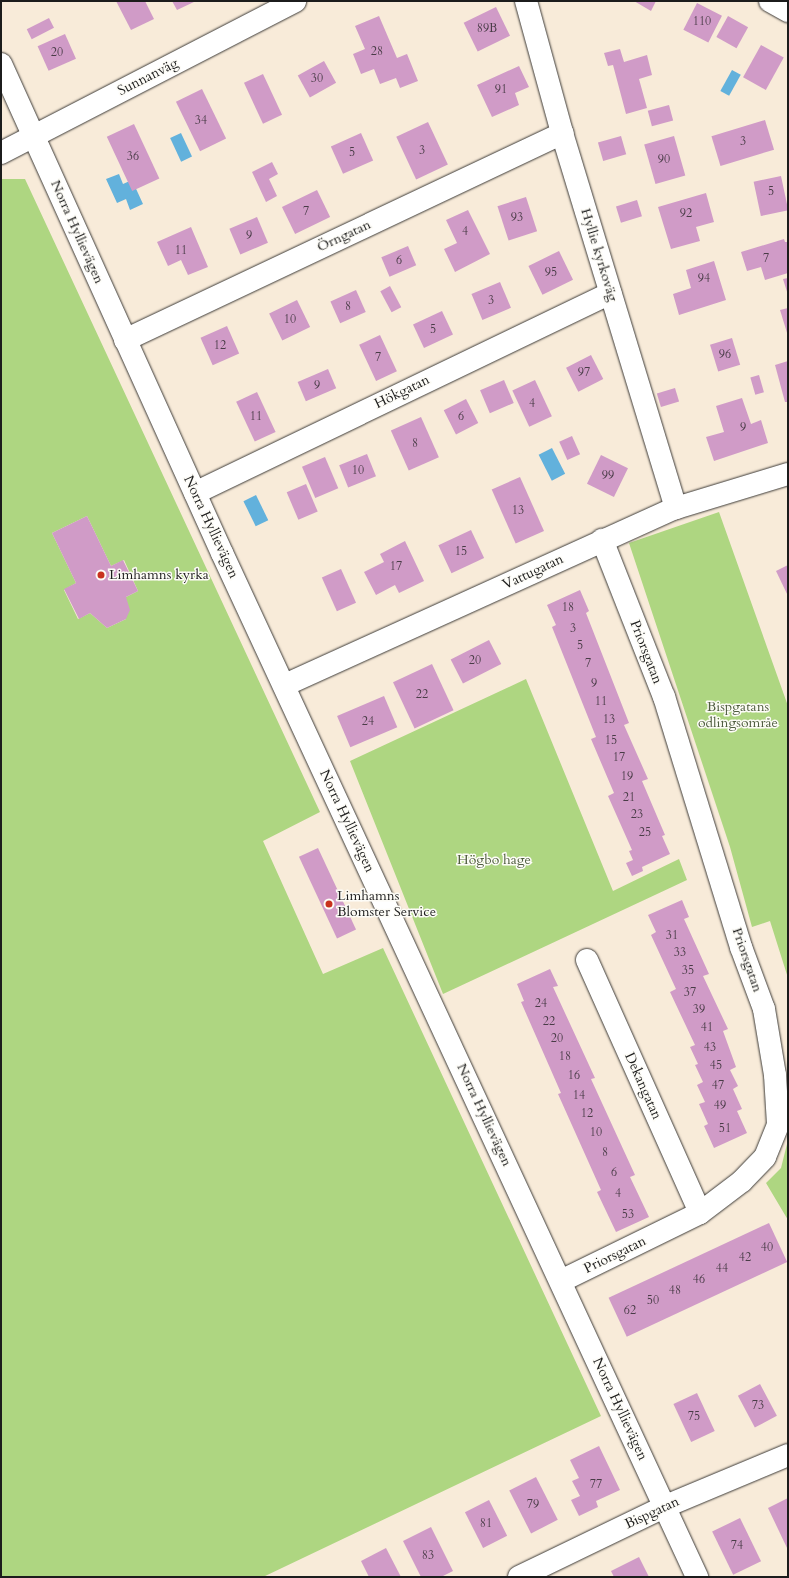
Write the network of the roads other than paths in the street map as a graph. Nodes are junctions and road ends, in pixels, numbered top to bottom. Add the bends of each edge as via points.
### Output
1 (295, 1) edge
2 (526, 1) edge
3 (770, 1) edge
4 (788, 11) edge
5 (1, 64) edge
6 (562, 133) junction
7 (33, 136) junction
8 (1, 153) edge
9 (610, 293) junction
10 (125, 340) junction
11 (788, 474) edge
12 (195, 492) junction
13 (676, 508) junction
14 (602, 540) junction
15 (285, 686) junction
16 (587, 960) dead end
17 (700, 1213) junction
18 (561, 1281) junction
19 (788, 1455) edge
20 (666, 1506) junction
21 (519, 1577) edge
22 (696, 1577) edge

1 - 7 street, Sunnanväg
2 - 6 street, Hyllie kyrkoväg
3 - 4 street
5 - 7 street, Norra Hyllievägen
6 - 9 street, Hyllie kyrkoväg
6 - 10 street, Örngatan
7 - 8 street, Sunnanväg
7 - 10 street, Norra Hyllievägen
9 - 12 street, Hökgatan
9 - 13 street, Hyllie kyrkoväg
10 - 12 street, Norra Hyllievägen
11 - 13 street, Vattugatan
12 - 15 street, Norra Hyllievägen
13 - 14 street, Vattugatan
14 - 15 street, Vattugatan
14 - 17 street, Priorsgatan via 669,712 741,947 764,1009 775,1075 778,1124 765,1156 742,1181
15 - 18 street, Norra Hyllievägen
16 - 17 street, Dekangatan
17 - 18 street, Priorsgatan
18 - 20 street, Norra Hyllievägen
19 - 20 street, Bispgatan
20 - 21 street, Bispgatan
20 - 22 street, Norra Hyllievägen

